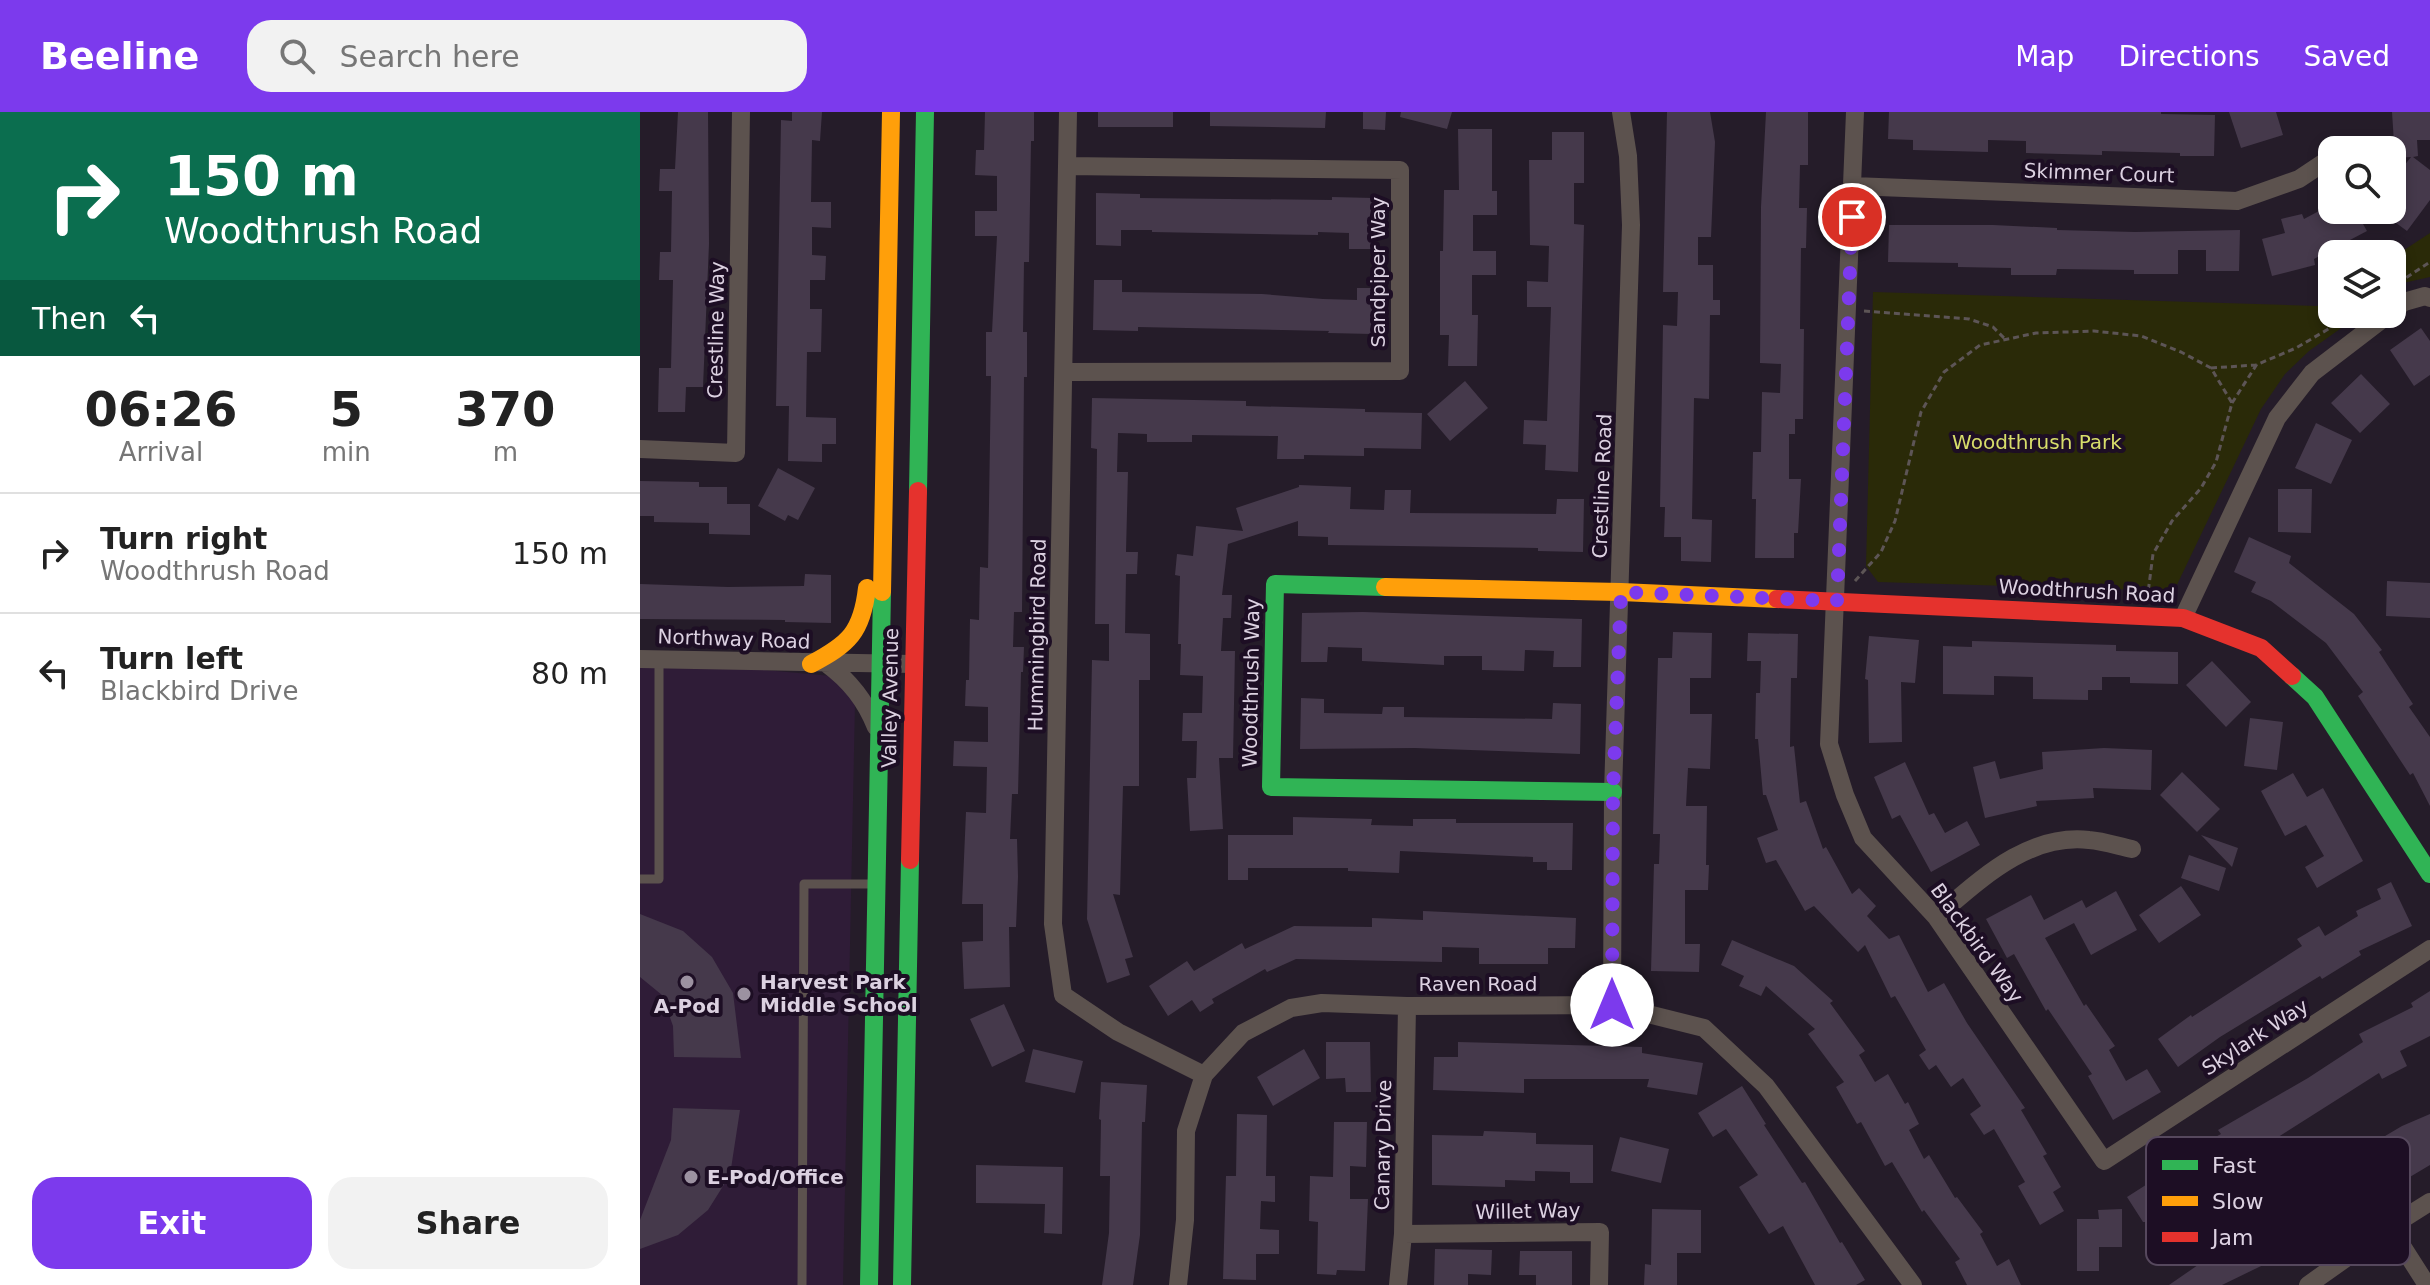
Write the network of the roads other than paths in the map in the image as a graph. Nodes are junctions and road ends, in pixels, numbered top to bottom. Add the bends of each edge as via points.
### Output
1 (741, 112) edge
2 (891, 112) edge
3 (925, 112) edge
4 (1068, 112) edge
5 (1621, 112) edge
6 (1855, 112) edge
7 (1067, 166) junction
8 (2318, 166) edge
9 (1853, 186) junction
10 (2430, 298) edge
11 (2406, 301) edge
12 (2370, 328) edge
13 (1065, 372) junction
14 (640, 449) edge
15 (882, 535) junction
16 (1621, 592) junction
17 (1837, 601) junction
18 (2183, 618) junction
19 (650, 659) edge
20 (819, 664) junction
21 (879, 664) junction
22 (913, 664) junction
23 (878, 734) junction
24 (1613, 792) junction
25 (2132, 849) dead end
26 (2430, 874) edge
27 (640, 879) edge
28 (876, 884) junction
29 (1936, 917) junction
30 (2430, 949) edge
31 (1612, 1005) junction
32 (1407, 1006) junction
33 (1204, 1075) junction
34 (2104, 1161) joint
35 (2430, 1202) edge
36 (2410, 1214) edge
37 (1403, 1234) junction
38 (2410, 1258) edge
39 (2336, 1265) edge
40 (1910, 1284) edge
41 (802, 1285) edge
42 (869, 1285) edge
43 (902, 1285) edge
44 (1178, 1285) edge
45 (1398, 1285) edge
46 (1599, 1285) edge
47 (2308, 1285) edge
48 (2427, 1285) edge

1 - 14 street, Crestline Way via 736,453
2 - 15 main road, Valley Avenue
3 - 22 main road, Valley Avenue
4 - 7 street, Hummingbird Road
5 - 16 street, Crestline Road via 1631,225
6 - 9 street, Blackbird Way
7 - 13 street, Hummingbird Road
7 - 13 street, Sandpiper Way via 1400,170 1400,371
8 - 9 street, Skimmer Court via 2299,179 2237,201
9 - 17 street, Blackbird Way
10 - 11 street
12 - 18 street via 2312,373 2277,418
13 - 33 street, Hummingbird Road via 1053,924 1063,995 1118,1032
15 - 20 main road, Valley Avenue via 868,568 858,632
15 - 21 main road, Valley Avenue
16 - 17 main road, Woodthrush Road
16 - 24 street, Crestline Road
16 - 24 main road, Woodthrush Way via 1275,584 1271,787
17 - 18 main road, Woodthrush Road
17 - 29 street, Blackbird Way via 1829,744 1863,838
18 - 26 main road, Woodthrush Road via 2261,648 2315,697
19 - 20 street, Northway Road
19 - 27 lane via 659,879
20 - 21 street, Northway Road
20 - 23 street, Northway Road via 843,676 863,700
21 - 22 street, Northway Road
21 - 23 main road, Valley Avenue
22 - 43 main road, Valley Avenue
23 - 28 main road, Valley Avenue
24 - 31 street, Crestline Road
25 - 29 street via 2058,840 2002,862
28 - 41 lane via 804,884
28 - 42 main road, Valley Avenue
29 - 34 street, Blackbird Way
30 - 34 street, Skylark Way
31 - 32 street, Raven Road
31 - 40 street, Raven Road via 1704,1028 1766,1086
32 - 33 street, Raven Road via 1322,1003 1291,1008 1243,1033
32 - 37 street, Canary Drive
33 - 44 street, Raven Road via 1186,1131
35 - 36 street
37 - 45 street, Canary Drive
37 - 46 street, Willet Way via 1600,1232
38 - 48 street
39 - 47 street

